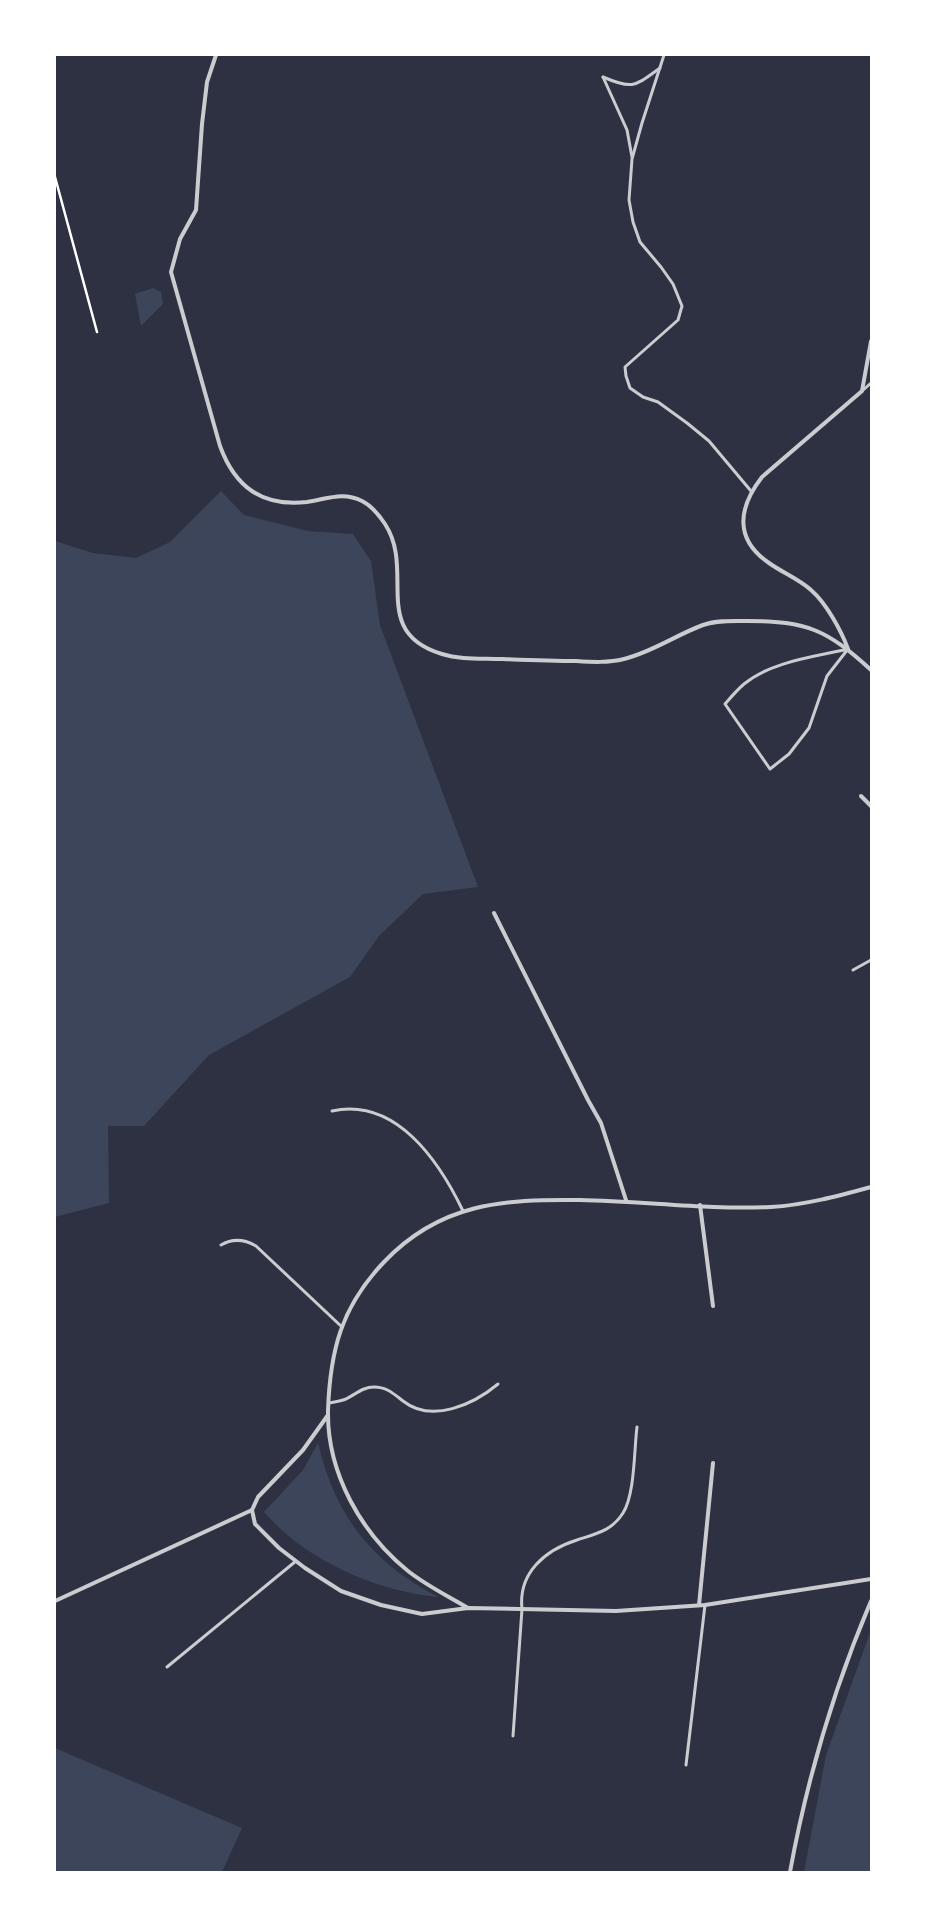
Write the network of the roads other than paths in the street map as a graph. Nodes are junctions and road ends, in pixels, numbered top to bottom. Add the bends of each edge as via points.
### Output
1 (216, 55) edge
2 (664, 55) edge
3 (660, 68) junction
4 (632, 159) junction
5 (871, 341) edge
6 (871, 383) edge
7 (862, 391) junction
8 (751, 491) junction
9 (848, 649) junction
10 (871, 670) edge
11 (860, 796) dead end
12 (871, 806) edge
13 (494, 913) dead end
14 (871, 960) edge
15 (853, 970) dead end
16 (332, 1111) dead end
17 (871, 1187) edge
18 (626, 1200) junction
19 (700, 1205) junction
20 (463, 1211) junction
21 (221, 1245) dead end
22 (713, 1306) dead end
23 (342, 1327) junction
24 (498, 1384) dead end
25 (329, 1403) junction
26 (328, 1414) junction
27 (637, 1427) dead end
28 (713, 1463) dead end
29 (252, 1510) junction
30 (296, 1561) junction
31 (871, 1579) edge
32 (55, 1601) edge
33 (871, 1601) edge
34 (699, 1605) junction
35 (705, 1605) junction
36 (468, 1608) junction
37 (522, 1609) junction
38 (167, 1667) dead end
39 (513, 1736) dead end
40 (686, 1765) dead end
41 (790, 1872) edge

1 - 9 street via 205,96 196,210 180,239 172,272 220,446 226,463 240,483 258,496 271,500 306,502 332,496 348,496 372,508 382,518 393,539 397,564 398,604 404,629 424,647 443,654 523,660 610,662 645,651 704,624 762,621 798,624 831,637
2 - 3 lane
3 - 4 lane
3 - 4 lane via 632,85 622,85 603,77 627,130
4 - 8 lane via 629,200 633,222 640,242 673,284 682,306 678,320 625,367 630,388 643,397 658,402 709,441
5 - 7 street
6 - 7 lane
7 - 8 street via 762,477
8 - 9 street via 742,521 749,545 769,563 816,594 842,634
9 - 9 lane via 763,672 745,684 725,704 770,768 789,754 809,728 827,676
9 - 10 street
11 - 12 street
13 - 18 street via 601,1123
14 - 15 lane
16 - 20 lane via 344,1108 368,1110 397,1125 432,1159 454,1191
17 - 19 street via 812,1201 772,1207
18 - 19 street
18 - 20 street via 520,1200
19 - 22 street
20 - 23 street via 428,1227 392,1254 363,1288
21 - 23 lane via 242,1240 256,1246
23 - 25 street via 330,1370
24 - 25 lane via 460,1407 439,1411 412,1406 389,1390 374,1387
25 - 26 street
26 - 29 street via 303,1450 258,1497
26 - 36 street via 335,1464 352,1504 364,1523 392,1557 410,1572
27 - 37 lane via 630,1497 623,1513 609,1528 565,1544 536,1564 521,1590
28 - 34 street
29 - 30 street via 255,1524
29 - 32 street
30 - 36 street via 341,1591 381,1605 422,1614
30 - 38 lane
31 - 35 street
33 - 41 street via 823,1733 808,1787
34 - 35 street
34 - 37 street via 616,1611
35 - 40 lane
36 - 37 street
37 - 39 lane

